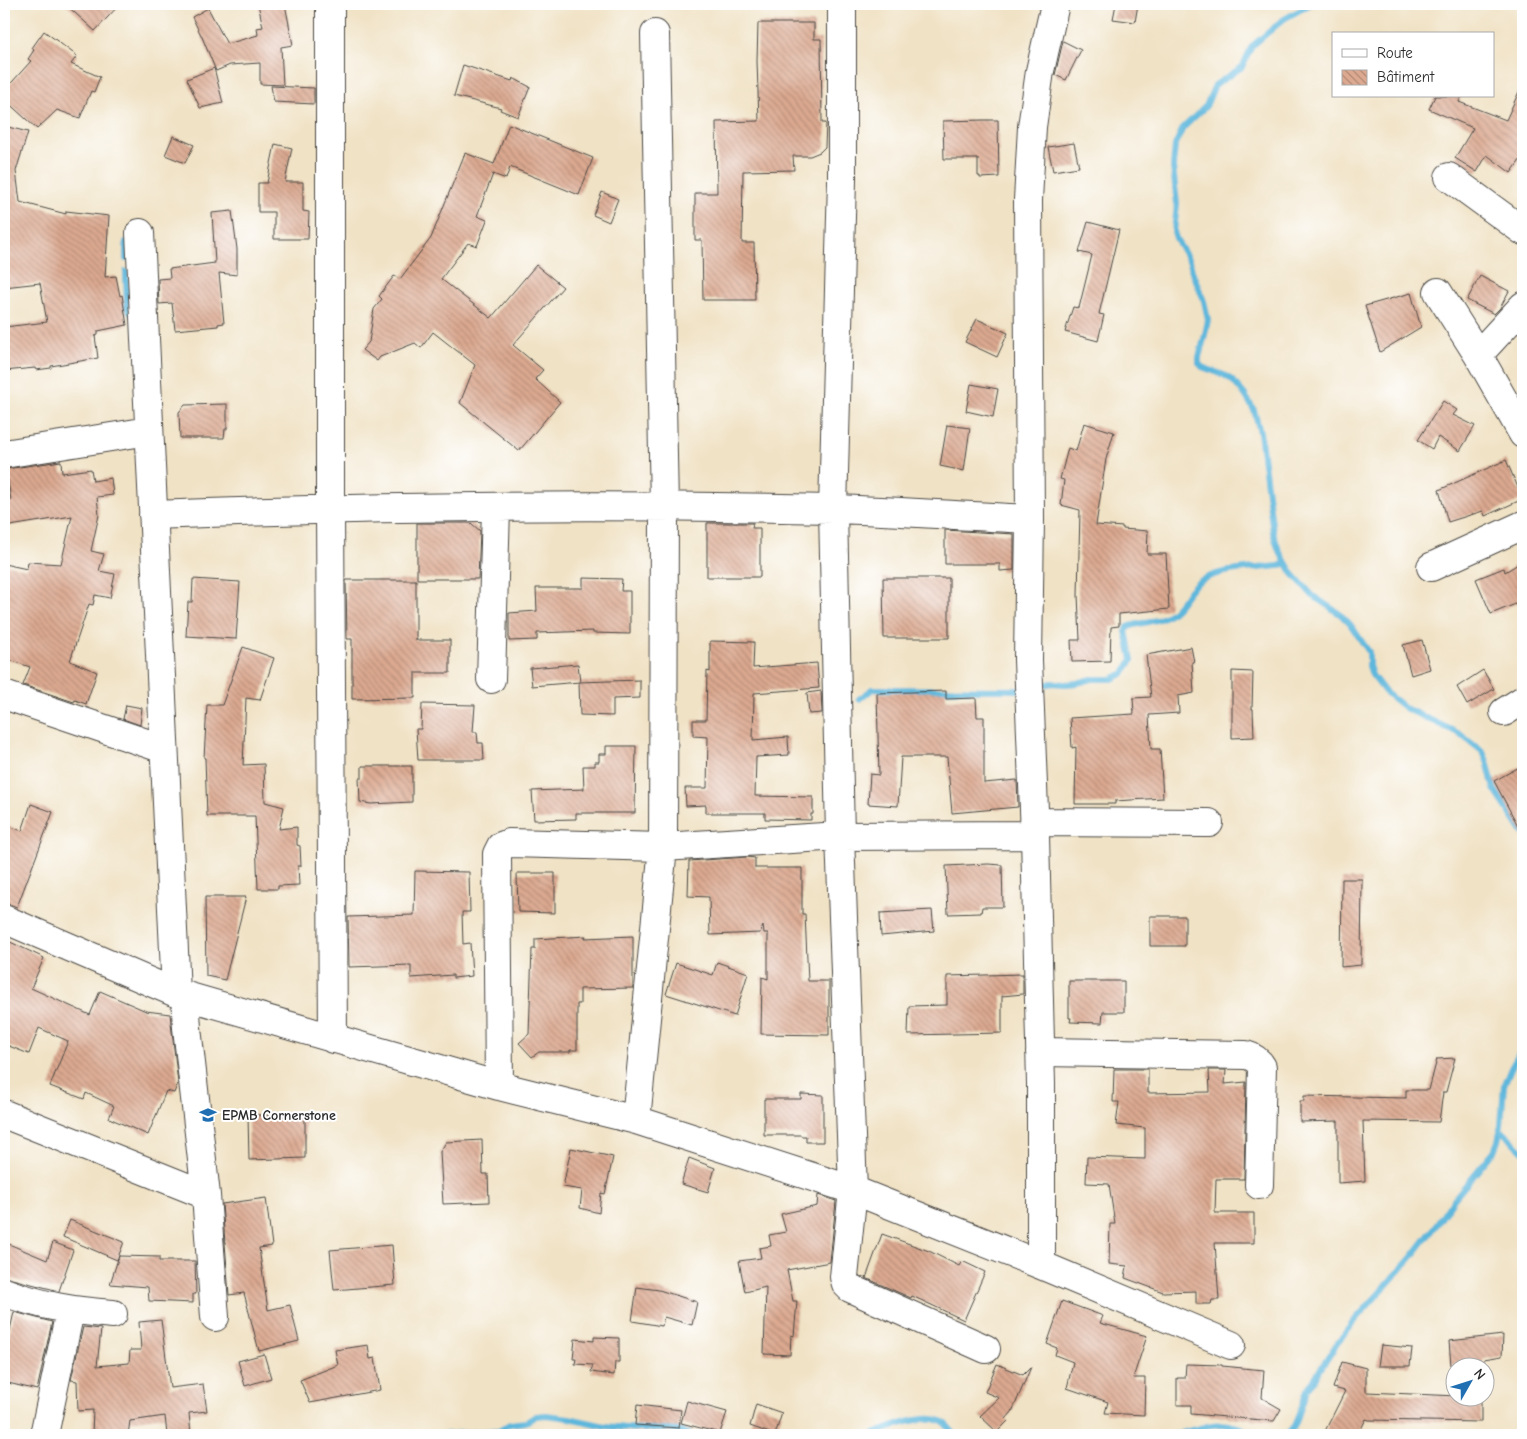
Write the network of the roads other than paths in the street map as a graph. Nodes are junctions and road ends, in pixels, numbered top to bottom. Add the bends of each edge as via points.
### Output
1 (330, 4) edge
2 (842, 4) edge
3 (1055, 4) edge
4 (655, 34) dead end
5 (1448, 177) dead end
6 (1523, 231) edge
7 (140, 233) dead end
8 (1438, 292) dead end
9 (1523, 306) edge
10 (1478, 356) junction
11 (149, 431) junction
12 (1523, 434) edge
13 (4, 454) edge
14 (664, 507) junction
15 (330, 508) junction
16 (496, 508) junction
17 (833, 509) junction
18 (153, 515) junction
19 (1030, 519) junction
20 (1523, 526) edge
21 (1431, 567) dead end
22 (491, 679) dead end
23 (4, 695) edge
24 (164, 749) junction
25 (1209, 823) dead end
26 (1035, 829) junction
27 (840, 836) junction
28 (663, 847) junction
29 (4, 919) edge
30 (180, 994) junction
31 (333, 1039) junction
32 (1040, 1052) junction
33 (499, 1086) junction
34 (4, 1114) edge
35 (636, 1120) junction
36 (1259, 1185) dead end
37 (853, 1190) junction
38 (206, 1195) junction
39 (1041, 1265) junction
40 (4, 1292) edge
41 (70, 1310) junction
42 (113, 1314) dead end
43 (215, 1317) dead end
44 (1231, 1345) dead end
45 (986, 1348) dead end
46 (44, 1435) edge

1 - 15 street
2 - 17 street via 842,180
3 - 19 street via 1040,70 1032,127 1028,200
4 - 14 street
5 - 6 street
7 - 11 street
8 - 10 street
9 - 10 street
10 - 12 street
11 - 13 street
11 - 18 street
14 - 16 street
14 - 17 street
14 - 28 street
15 - 16 street
15 - 18 street
15 - 31 street
16 - 22 street
17 - 19 street
17 - 27 street
18 - 24 street
19 - 26 street via 1028,660
20 - 21 street
23 - 24 street
24 - 30 street
25 - 26 street
26 - 27 street
26 - 32 street
27 - 28 street
27 - 37 street
28 - 33 street via 509,843 502,846 497,854
28 - 35 street
29 - 30 street
30 - 31 street
30 - 38 street via 187,1028
31 - 33 street
32 - 36 street via 1253,1056 1262,1067
32 - 39 street
33 - 35 street
34 - 38 street
35 - 37 street
37 - 39 street
37 - 45 street via 844,1277 846,1284
38 - 43 street
39 - 44 street
40 - 41 street
41 - 42 street
41 - 46 street

